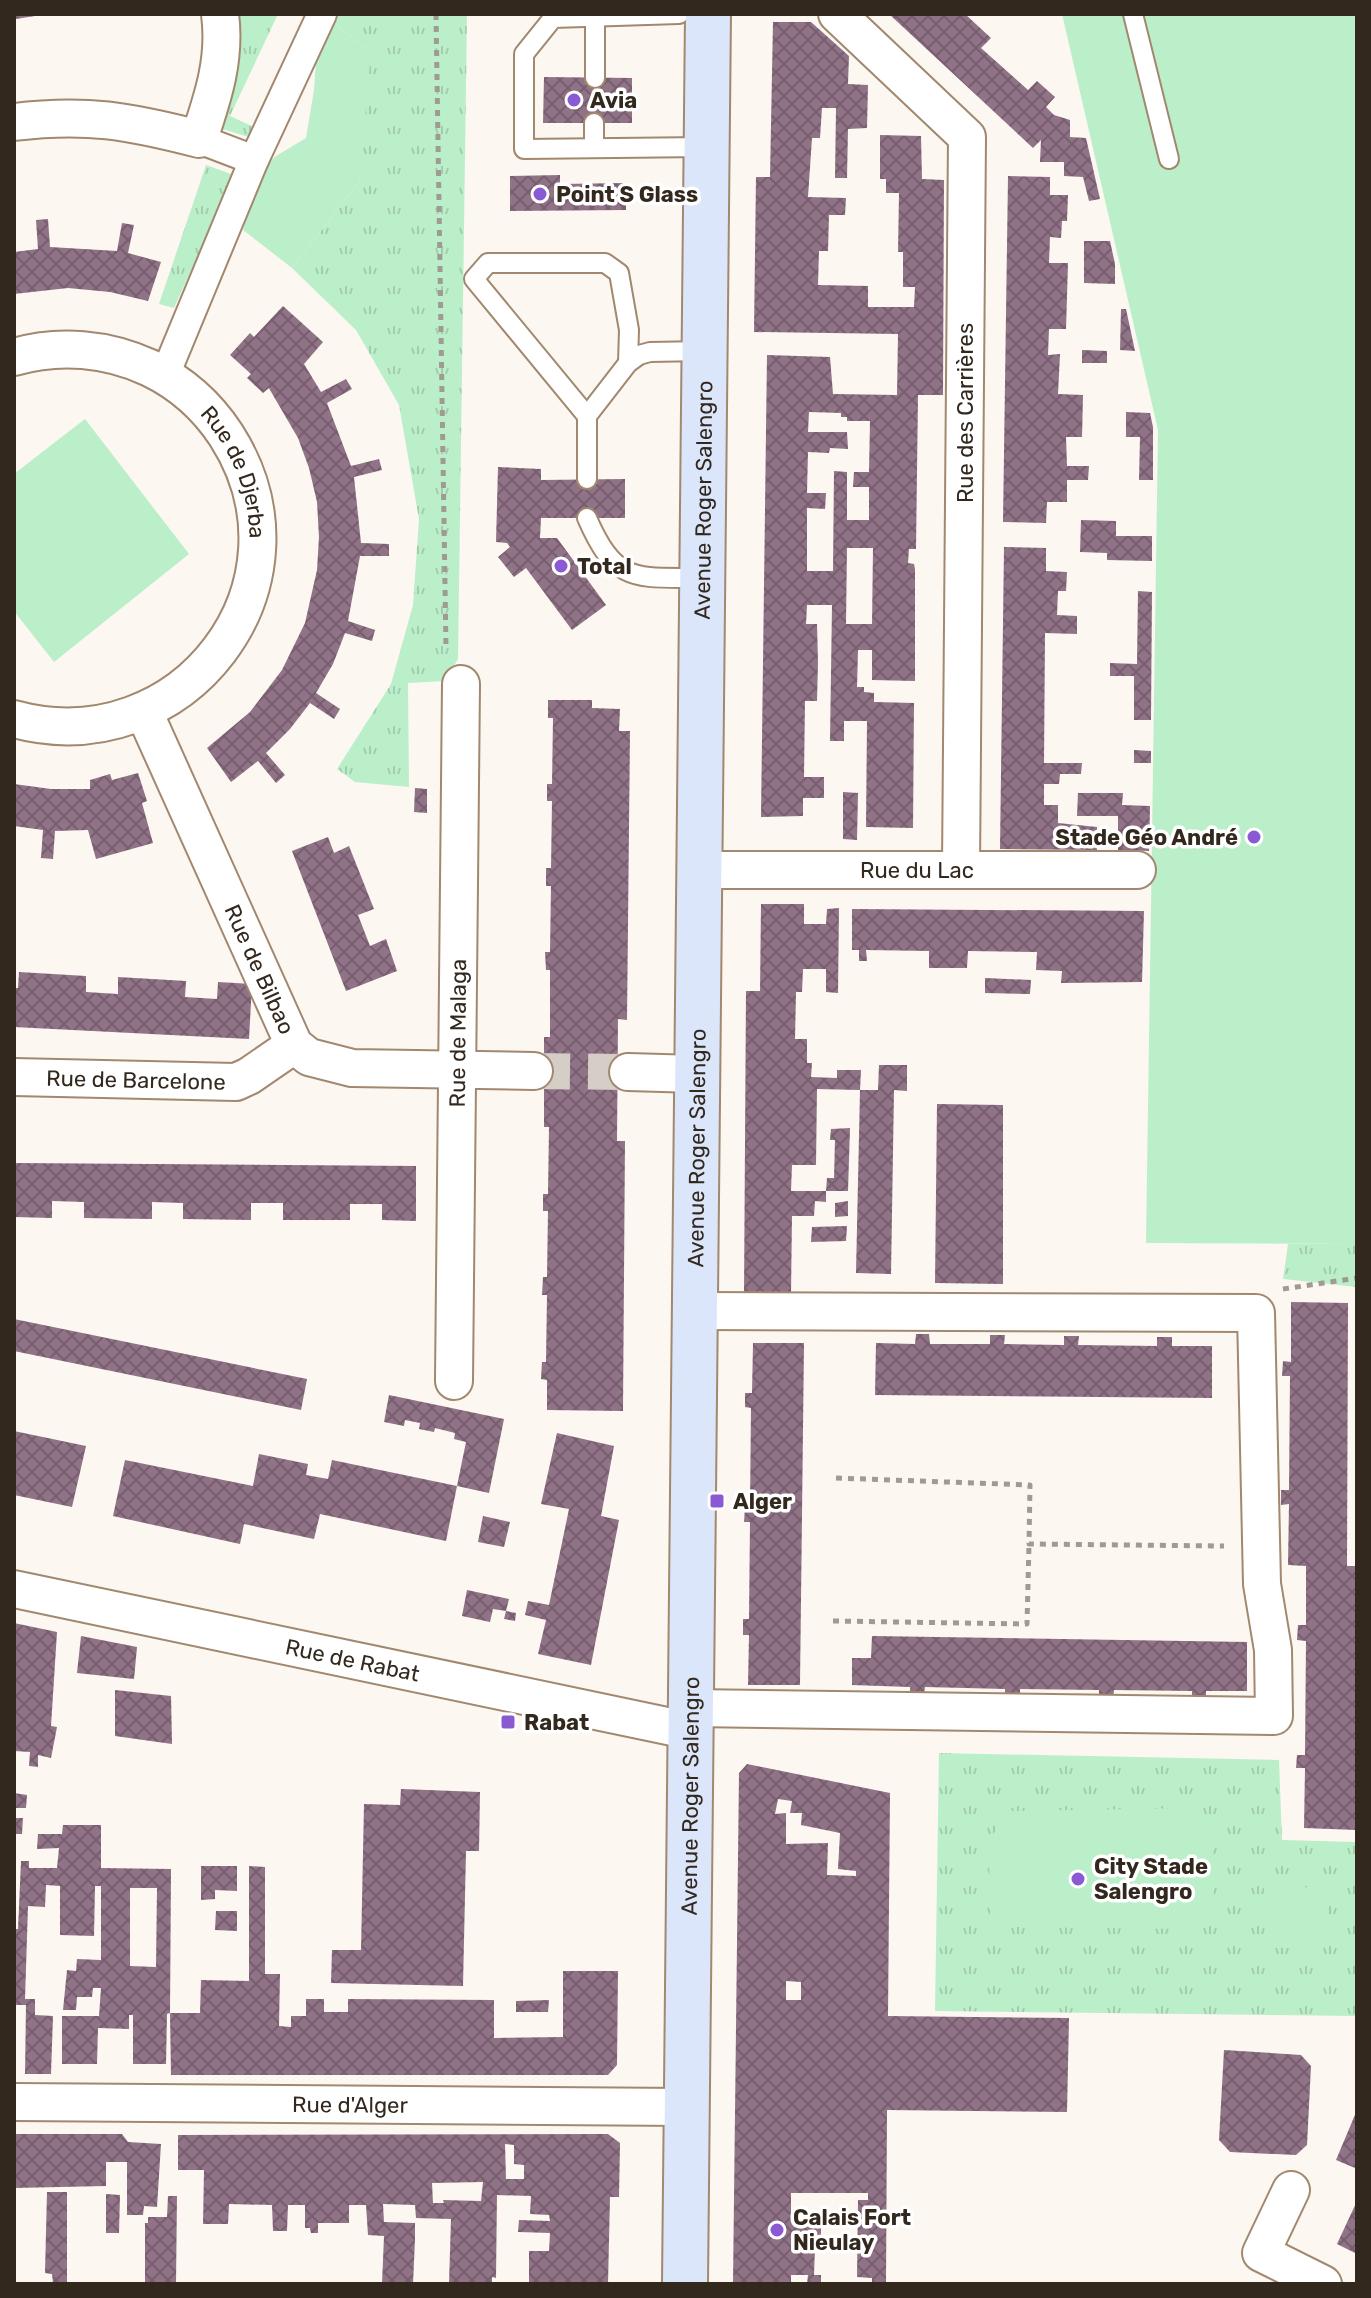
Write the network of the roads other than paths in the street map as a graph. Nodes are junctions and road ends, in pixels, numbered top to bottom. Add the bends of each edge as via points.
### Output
1 (220, 14) edge
2 (322, 14) edge
3 (679, 14) edge
4 (719, 14) edge
5 (837, 14) edge
6 (1133, 14) edge
7 (595, 16) edge
8 (707, 34) edge
9 (595, 78) dead end
10 (14, 122) edge
11 (594, 123) dead end
12 (199, 139) junction
13 (692, 147) junction
14 (594, 148) junction
15 (1169, 159) dead end
16 (254, 160) junction
17 (690, 352) junction
18 (14, 357) edge
19 (628, 363) junction
20 (165, 375) junction
21 (587, 416) junction
22 (587, 479) dead end
23 (587, 518) dead end
24 (687, 578) junction
25 (461, 684) road end
26 (144, 712) junction
27 (14, 719) edge
28 (961, 868) junction
29 (699, 870) junction
30 (1137, 870) dead end
31 (294, 1045) junction
32 (457, 1070) junction
33 (534, 1071) tunnel mouth
34 (664, 1073) junction
35 (14, 1077) edge
36 (695, 1311) junction
37 (454, 1381) dead end
38 (14, 1589) edge
39 (682, 1721) junction
40 (14, 2102) edge
41 (672, 2107) junction
42 (1291, 2190) dead end
43 (656, 2284) edge
44 (685, 2284) edge
45 (1323, 2284) edge

1 - 12 street via 221,61
2 - 16 street
3 - 7 lane
3 - 13 main road, Avenue Roger Salengro
4 - 8 main road, Avenue Roger Salengro
5 - 28 street, Rue des Carrières via 967,137
6 - 15 lane
7 - 9 lane
7 - 14 lane via 553,18 524,54 524,149
8 - 13 main road, Avenue Roger Salengro
10 - 12 street via 94,117
11 - 14 lane
12 - 16 street
13 - 14 lane
13 - 17 main road, Avenue Roger Salengro
16 - 20 street
17 - 19 lane via 650,352
17 - 24 main road, Avenue Roger Salengro
18 - 20 street, Rue de Djerba via 66,349 101,351
19 - 21 lane
19 - 21 lane via 629,330 619,273 605,263 488,263 474,279
20 - 26 street, Rue de Djerba via 193,396 235,450 253,504 257,550 252,584 223,647 183,688
21 - 22 lane
23 - 24 lane via 600,547 625,571 650,578
24 - 29 main road, Avenue Roger Salengro
24 - 34 main road, Avenue Roger Salengro
25 - 32 street, Rue de Malaga
26 - 27 street, Rue de Djerba via 73,728
26 - 31 street, Rue de Bilbao
28 - 29 street, Rue du Lac
28 - 30 street, Rue du Lac
29 - 34 main road, Avenue Roger Salengro
31 - 32 street, Rue de Bilbao via 309,1057 352,1068
31 - 35 street, Rue de Barcelone via 236,1082
32 - 33 street, Rue de Bilbao
32 - 37 street, Rue de Malaga
34 - 36 main road, Avenue Roger Salengro
34 - 39 main road, Avenue Roger Salengro
36 - 39 main road, Avenue Roger Salengro
36 - 39 street, Rue de Rabat via 1256,1313 1262,1584 1273,1650 1274,1716
38 - 39 street, Rue de Rabat
39 - 41 main road, Avenue Roger Salengro
40 - 41 street, Rue d'Alger
41 - 43 main road, Avenue Roger Salengro
41 - 44 main road, Avenue Roger Salengro
42 - 45 street via 1261,2253

